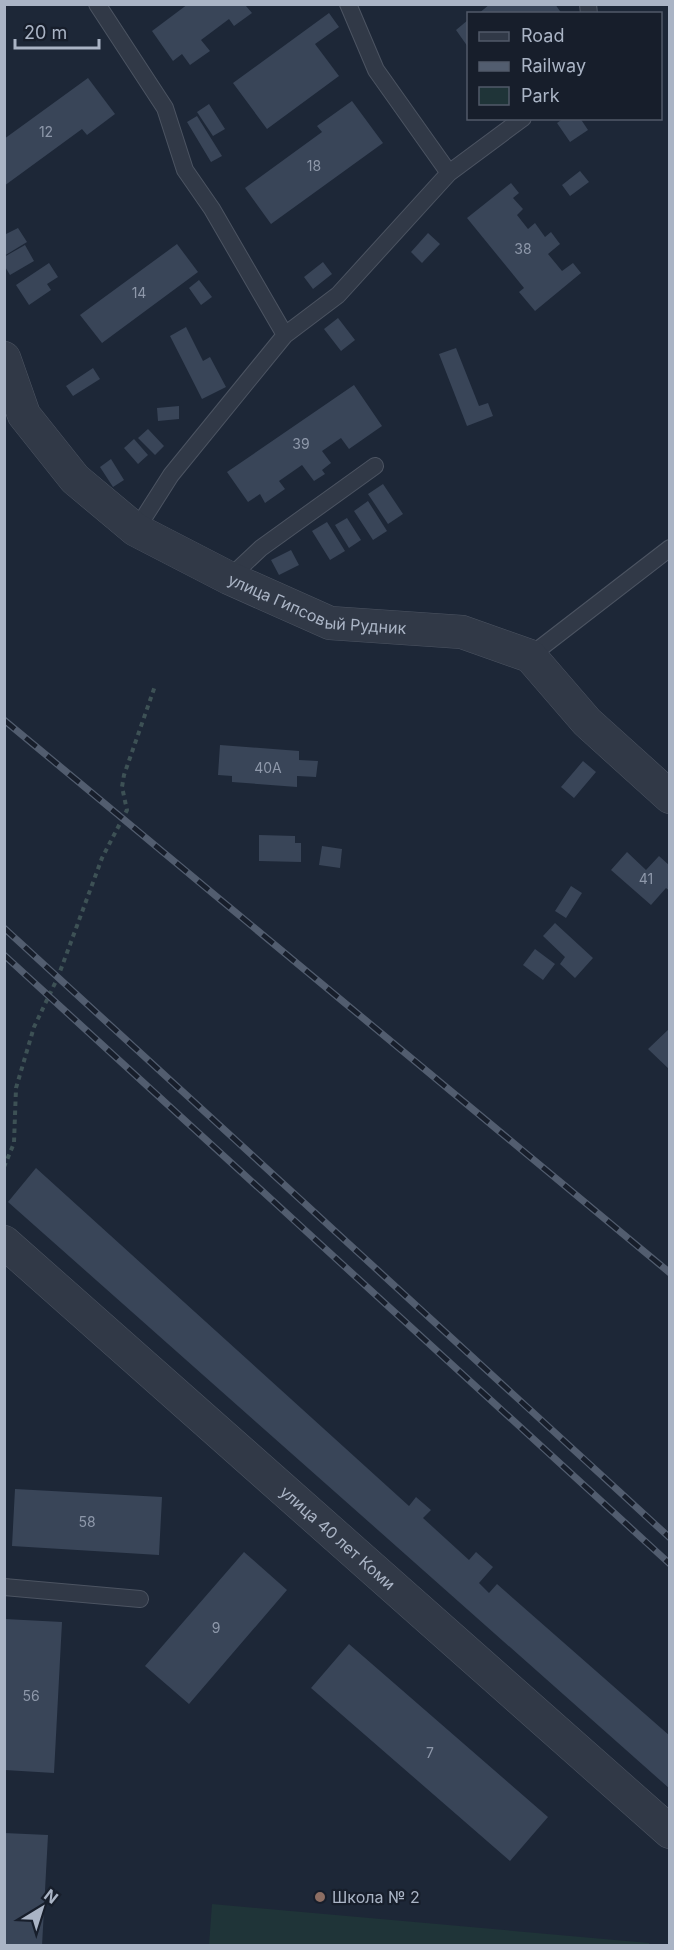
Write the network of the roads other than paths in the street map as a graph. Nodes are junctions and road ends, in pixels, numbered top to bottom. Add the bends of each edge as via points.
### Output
1 (97, 4) edge
2 (348, 4) edge
3 (520, 120) edge
4 (448, 173) junction
5 (285, 335) junction
6 (4, 358) edge
7 (375, 466) dead end
8 (136, 530) junction
9 (669, 549) edge
10 (229, 578) junction
11 (530, 656) junction
12 (669, 797) edge
13 (4, 1242) edge
14 (18, 1264) edge
15 (4, 1587) edge
16 (140, 1599) dead end
17 (669, 1832) edge

1 - 5 lane via 165,108 185,170
2 - 4 lane via 376,70
3 - 4 lane
4 - 5 lane via 338,295
5 - 8 lane via 171,475
6 - 8 street, улица Гипсовый Рудник via 24,416 75,479
7 - 10 lane via 261,548
8 - 10 street, улица Гипсовый Рудник
9 - 11 lane
10 - 11 street, улица Гипсовый Рудник via 330,623 462,632
11 - 12 street, улица Гипсовый Рудник via 588,722
13 - 14 street, улица 40 лет Коми
14 - 17 street, улица 40 лет Коми
15 - 16 lane

